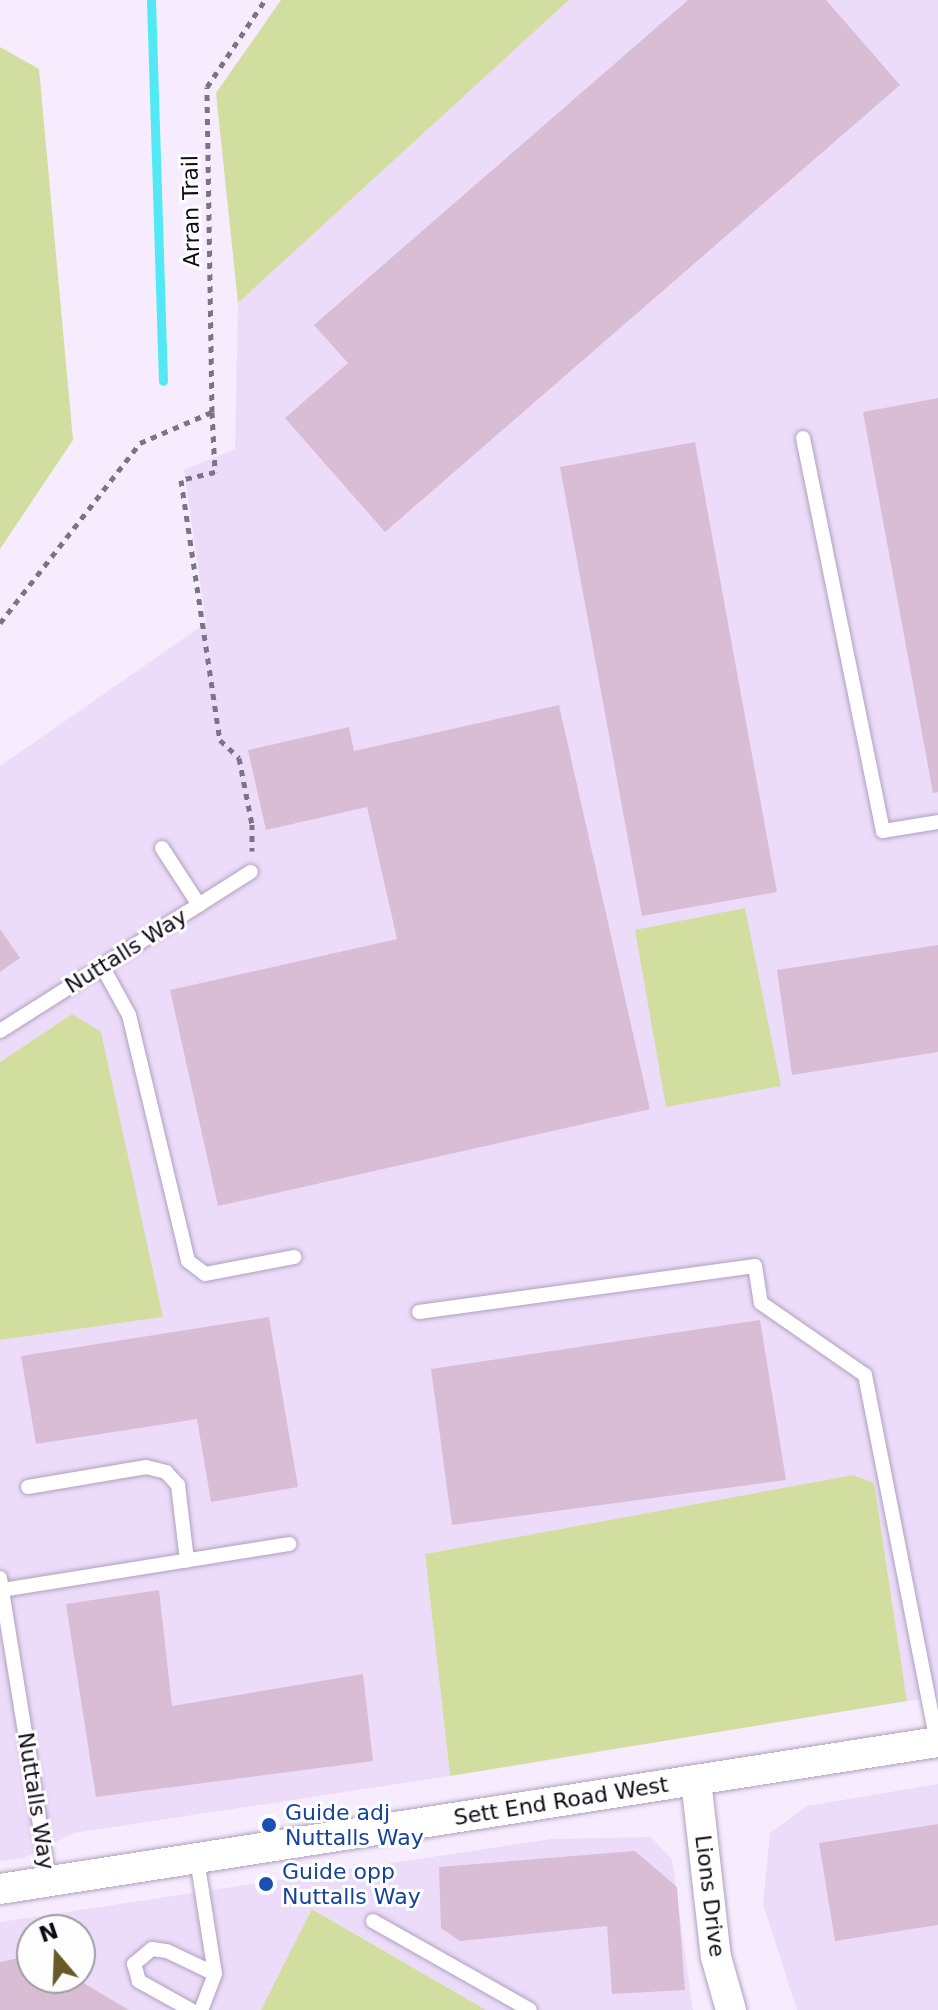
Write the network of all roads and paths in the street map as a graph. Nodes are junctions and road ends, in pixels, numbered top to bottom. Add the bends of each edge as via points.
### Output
1 (265, 0) edge
2 (212, 412) junction
3 (803, 438) dead end
4 (0, 623) edge
5 (938, 822) edge
6 (162, 848) dead end
7 (251, 872) joint
8 (199, 905) junction
9 (102, 966) junction
10 (0, 1031) edge
11 (294, 1257) dead end
12 (419, 1312) dead end
13 (28, 1487) dead end
14 (289, 1544) dead end
15 (187, 1560) junction
16 (1, 1584) edge
17 (937, 1742) edge
18 (696, 1780) junction
19 (197, 1859) junction
20 (49, 1882) junction
21 (0, 1889) edge
22 (373, 1921) dead end
23 (215, 1974) junction
24 (191, 2010) edge
25 (201, 2010) edge
26 (530, 2010) edge
27 (731, 2010) edge

1 - 2 path, Arran Trail via 207,87
2 - 4 path via 140,443
2 - 7 path, Arran Trail via 215,472 181,480 220,740 239,758 252,824
3 - 5 lane via 883,831
6 - 8 lane
7 - 8 lane, Nuttalls Way
8 - 9 lane, Nuttalls Way
9 - 10 lane, Nuttalls Way
9 - 11 lane via 129,1015 188,1261 205,1274
12 - 17 lane via 755,1266 761,1303 865,1375
13 - 15 lane via 146,1467 166,1472 178,1485
14 - 15 lane
15 - 16 lane
16 - 20 lane, Nuttalls Way
17 - 18 street, Sett End Road West
18 - 19 street, Sett End Road West
18 - 27 street, Lions Drive via 716,1957
19 - 20 street, Sett End Road West
19 - 23 lane
20 - 21 street, Sett End Road West
22 - 26 lane
23 - 24 lane via 152,1949 134,1964 139,1981
23 - 25 lane

